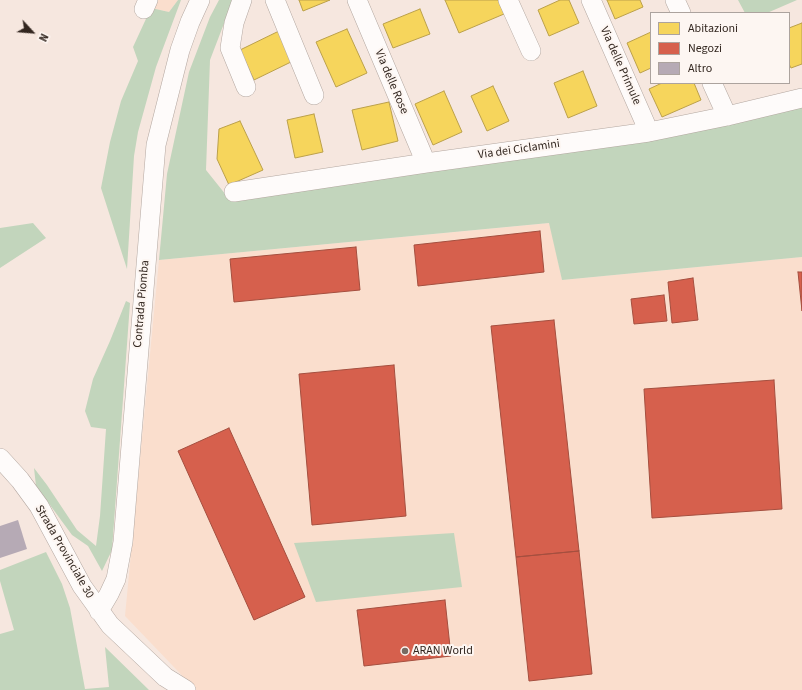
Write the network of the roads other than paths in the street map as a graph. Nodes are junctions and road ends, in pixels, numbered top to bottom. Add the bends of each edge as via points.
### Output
1 (200, 0) edge
2 (242, 0) edge
3 (275, 0) edge
4 (357, 0) edge
5 (508, 0) edge
6 (591, 0) edge
7 (675, 0) edge
8 (681, 12) edge
9 (531, 52) dead end
10 (712, 84) edge
11 (246, 87) dead end
12 (314, 95) dead end
13 (802, 98) edge
14 (728, 116) junction
15 (649, 132) junction
16 (426, 163) junction
17 (234, 192) dead end
18 (0, 458) edge
19 (99, 610) junction
20 (169, 683) edge
21 (186, 690) edge

1 - 19 street, Contrada Piomba via 180,50 156,145 123,542 116,579
2 - 11 street via 234,23 230,48
3 - 12 street
4 - 16 street, Via delle Rose
5 - 9 street
6 - 15 street, Via delle Primule
7 - 8 street
10 - 14 street
13 - 14 street, Via dei Ciclamini
14 - 15 street, Via dei Ciclamini
15 - 16 street, Via dei Ciclamini
16 - 17 street, Via dei Ciclamini
18 - 19 street, Strada Provinciale 30 via 39,506 82,586
19 - 20 street, Strada Provinciale 30 via 110,625
20 - 21 street, Strada Provinciale 30

